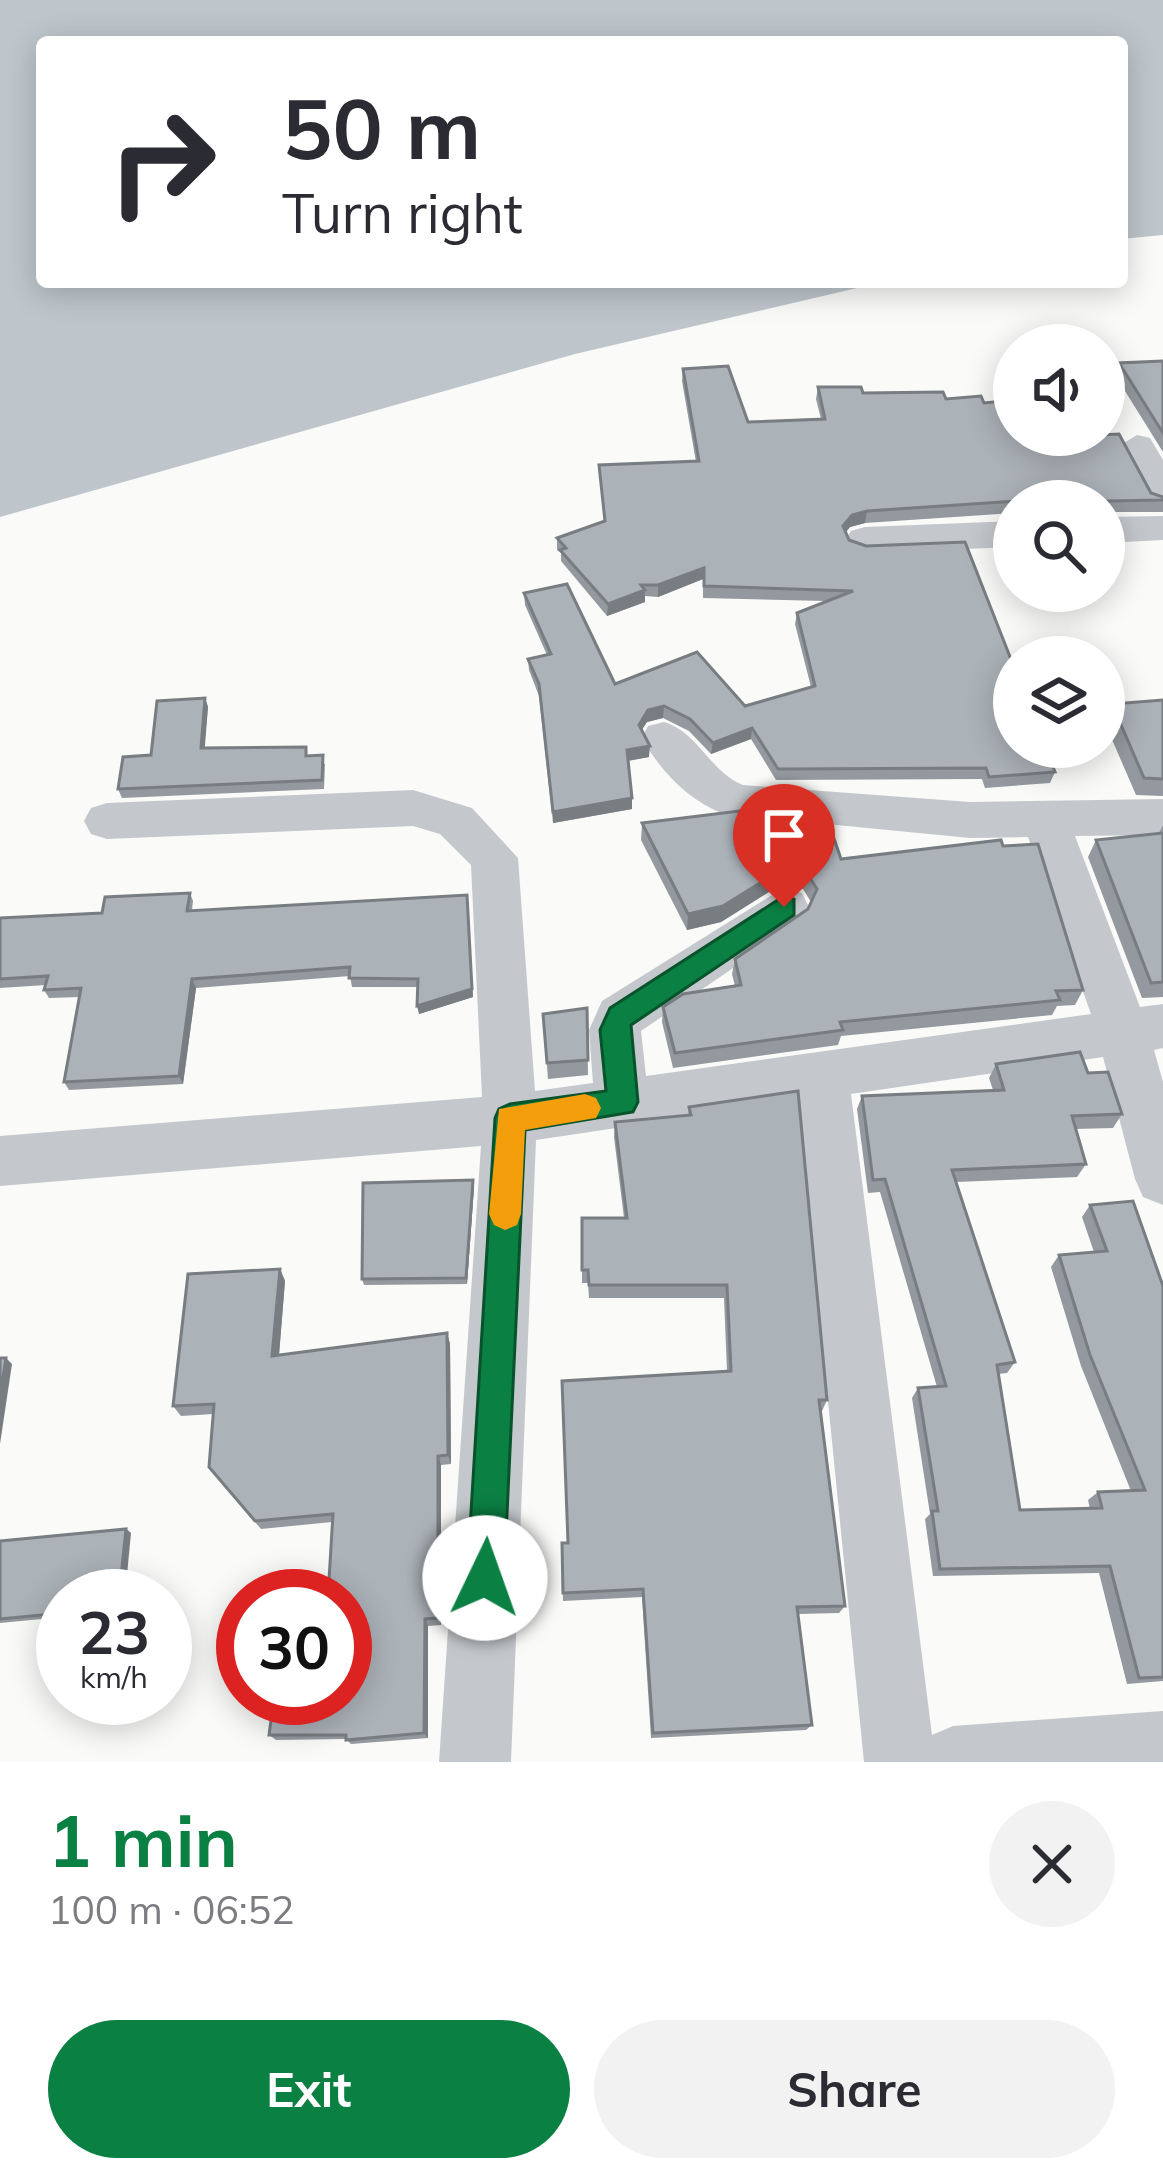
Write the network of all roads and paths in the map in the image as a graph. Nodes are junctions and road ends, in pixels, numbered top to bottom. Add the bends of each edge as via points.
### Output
1 (1137, 446) dead end
2 (1163, 494) edge
3 (1163, 528) edge
4 (1125, 529) edge
5 (993, 535) edge
6 (865, 540) edge
7 (664, 738) dead end
8 (1163, 817) edge
9 (107, 821) dead end
10 (1046, 822) junction
11 (784, 907) dead end
12 (1143, 1027) edge
13 (822, 1074) junction
14 (622, 1102) junction
15 (510, 1118) junction
16 (0, 1161) edge
17 (1163, 1179) edge
18 (1163, 1746) edge
19 (476, 1762) edge
20 (900, 1762) edge
21 (953, 1762) edge

1 - 2 street
3 - 4 street
5 - 6 street
7 - 10 street via 709,790 740,802
8 - 10 street
9 - 15 street via 413,808 456,821 494,858
10 - 12 street
11 - 14 street via 620,1017
12 - 13 street
12 - 17 street
13 - 14 street
13 - 20 street
14 - 15 street
15 - 16 street
15 - 19 street
18 - 21 street

